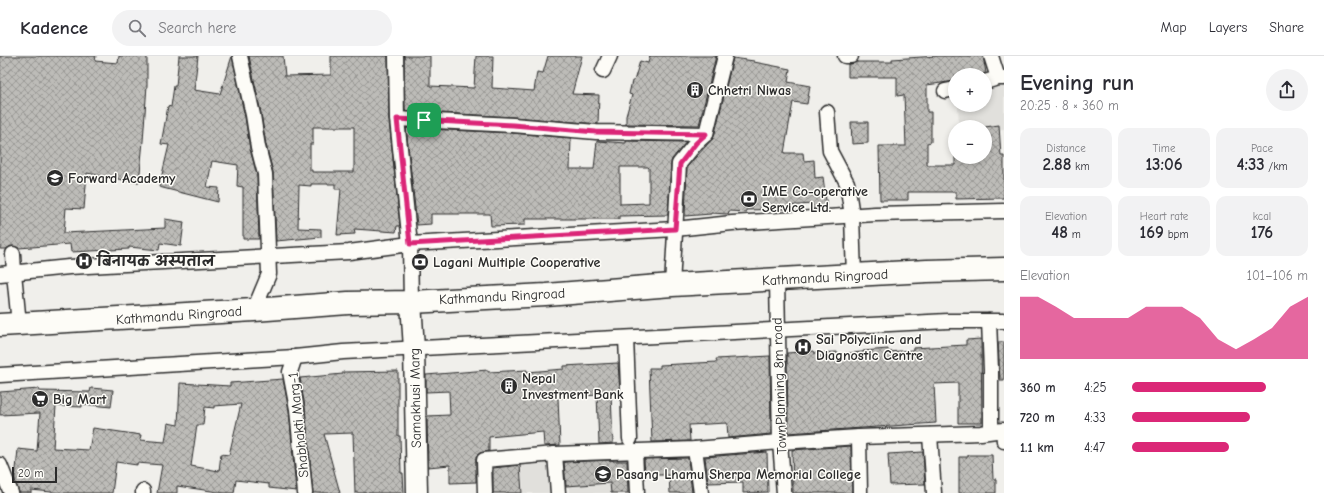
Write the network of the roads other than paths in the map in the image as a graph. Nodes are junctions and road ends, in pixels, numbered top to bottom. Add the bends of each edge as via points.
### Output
1 (240, 56) edge
2 (396, 56) edge
3 (610, 56) edge
4 (725, 56) edge
5 (845, 56) edge
6 (851, 56) edge
7 (991, 56) edge
8 (603, 70) dead end
9 (996, 79) edge
10 (826, 112) dead end
11 (397, 119) junction
12 (706, 134) junction
13 (1004, 210) edge
14 (852, 216) junction
15 (675, 229) junction
16 (410, 244) junction
17 (13, 254) dead end
18 (268, 257) junction
19 (1004, 269) edge
20 (7, 274) edge
21 (854, 276) junction
22 (777, 280) junction
23 (672, 285) junction
24 (411, 302) junction
25 (254, 310) junction
26 (1004, 320) edge
27 (989, 321) junction
28 (10, 325) edge
29 (778, 329) junction
30 (626, 338) junction
31 (414, 349) junction
32 (294, 357) junction
33 (0, 375) edge
34 (991, 431) junction
35 (930, 435) junction
36 (859, 437) junction
37 (1004, 441) edge
38 (780, 442) junction
39 (632, 445) junction
40 (695, 449) junction
41 (555, 454) junction
42 (0, 465) edge
43 (10, 493) edge
44 (305, 493) edge
45 (417, 493) edge
46 (485, 493) edge
47 (558, 493) edge
48 (638, 493) edge
49 (701, 493) edge
50 (784, 493) edge
51 (860, 493) edge
52 (934, 493) edge

1 - 18 street via 265,174
2 - 11 street
3 - 8 street
4 - 12 street
5 - 6 street
7 - 9 street
10 - 14 street via 830,151 847,183
11 - 12 street via 506,124 596,132
11 - 16 street
12 - 15 street via 680,164
13 - 14 street
14 - 15 street
14 - 21 street
15 - 16 street
15 - 23 street
16 - 18 street via 349,252
16 - 24 street
17 - 20 street
18 - 20 street via 69,267
18 - 25 street via 269,274
19 - 21 highway, Kathmandu Ringroad
20 - 28 street
21 - 22 highway, Kathmandu Ringroad
22 - 23 highway, Kathmandu Ringroad
22 - 29 street, TownPlanning 8m road
23 - 24 highway, Kathmandu Ringroad
24 - 25 highway, Kathmandu Ringroad via 348,303
24 - 31 main road, Samakhusi Marg
25 - 28 highway, Kathmandu Ringroad
26 - 27 street
27 - 29 street
27 - 34 street
29 - 30 street
29 - 38 street, TownPlanning 8m road
30 - 31 street
30 - 39 street
31 - 32 street
31 - 45 main road, Samakhusi Marg
32 - 33 street
32 - 44 street, Shabhakti Marg-1 via 290,372 297,409
34 - 35 street
34 - 37 street via 1003,430
35 - 36 street
35 - 52 street
36 - 38 street
36 - 51 street
38 - 40 street
38 - 50 street, TownPlanning 8m road
39 - 40 street
39 - 41 street
39 - 48 street
40 - 49 street
41 - 46 street via 484,460
41 - 47 street
42 - 43 street

